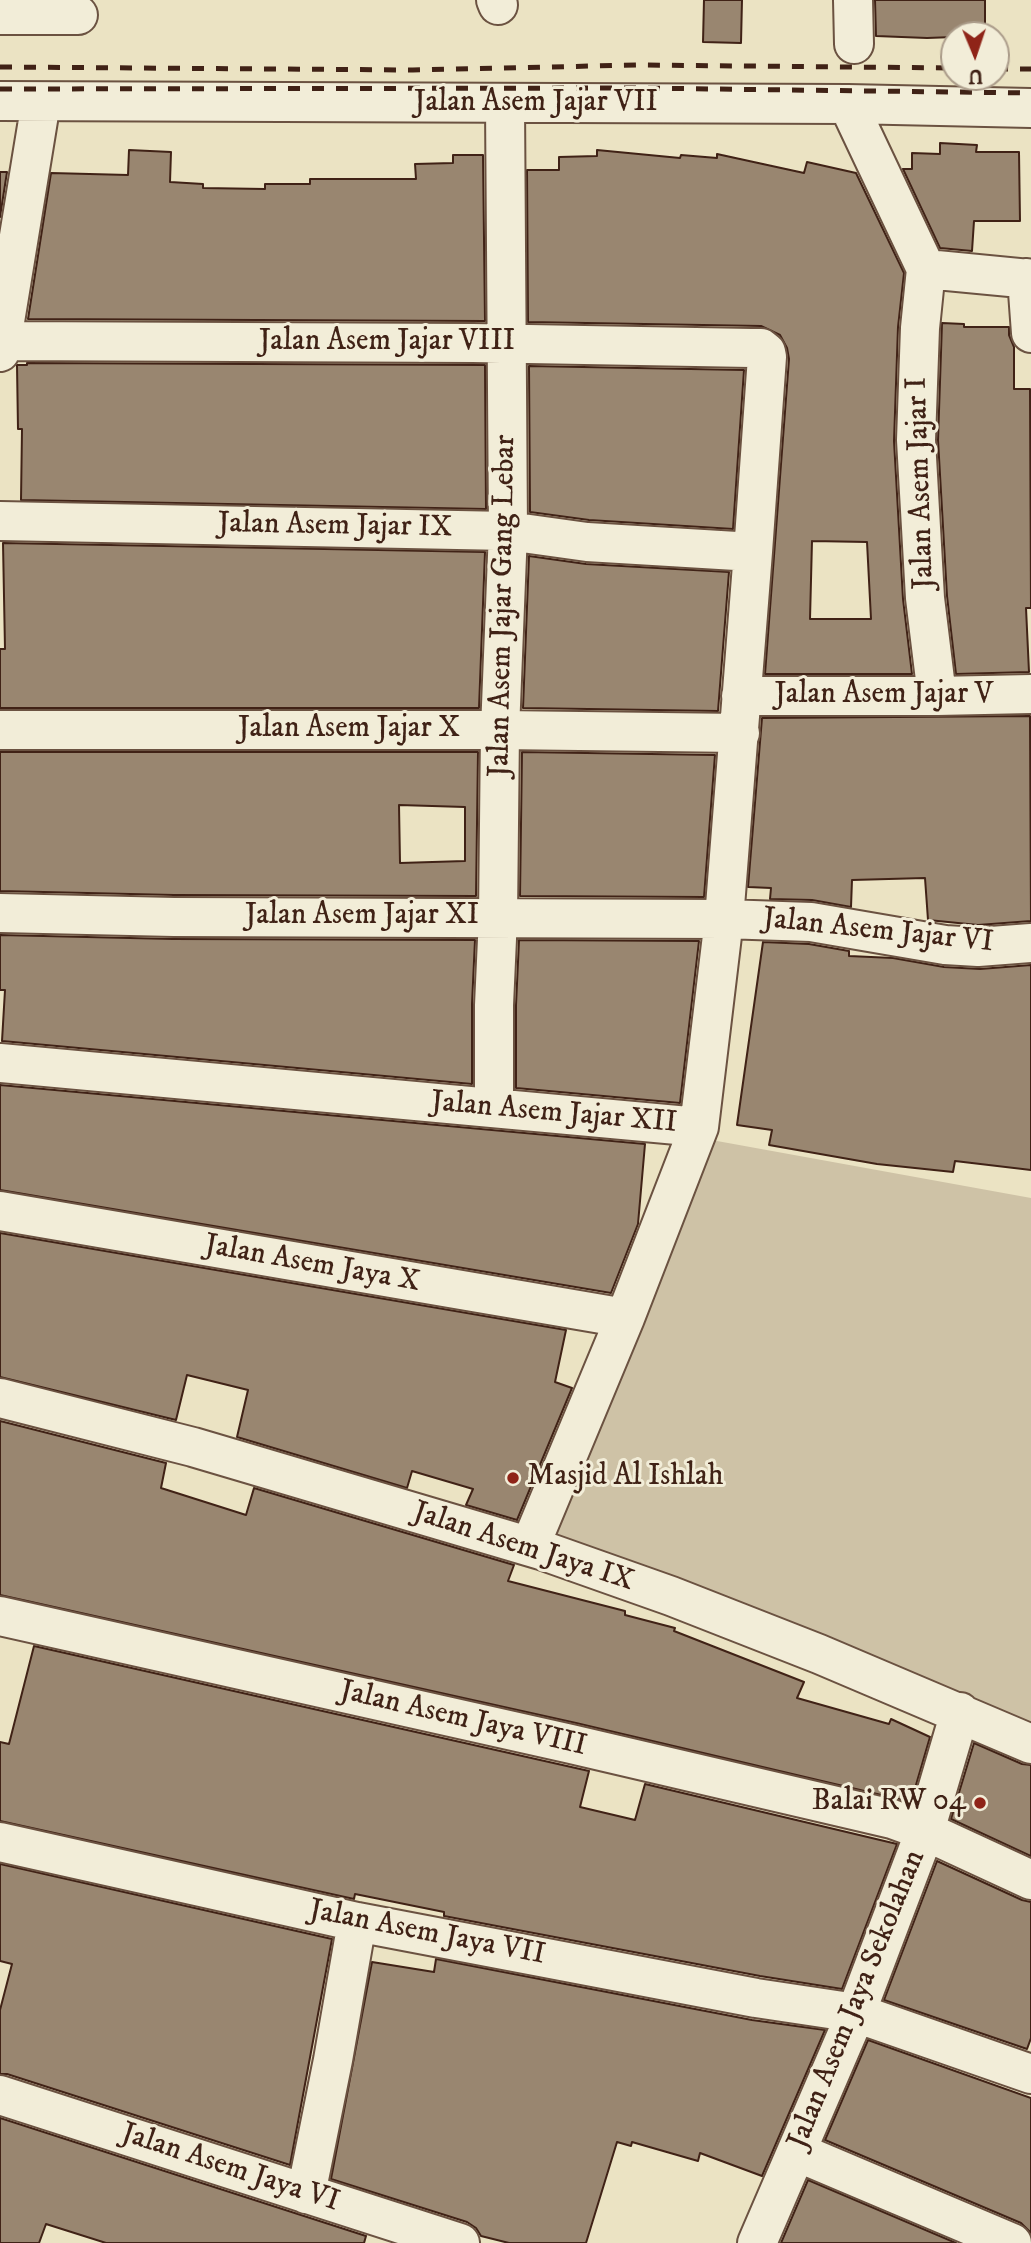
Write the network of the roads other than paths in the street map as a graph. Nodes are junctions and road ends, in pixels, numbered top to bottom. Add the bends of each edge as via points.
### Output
1 (853, 0) edge
2 (0, 15) edge
3 (78, 15) dead end
4 (854, 44) dead end
5 (0, 101) edge
6 (41, 102) junction
7 (505, 104) junction
8 (848, 104) junction
9 (1031, 108) edge
10 (926, 269) junction
11 (1029, 279) edge
12 (1031, 333) edge
13 (508, 344) junction
14 (1, 347) edge
15 (0, 521) edge
16 (508, 531) junction
17 (753, 552) junction
18 (1029, 694) edge
19 (937, 696) junction
20 (741, 715) junction
21 (0, 730) edge
22 (500, 730) junction
23 (0, 913) edge
24 (498, 916) junction
25 (724, 919) junction
26 (1031, 943) edge
27 (0, 1063) edge
28 (495, 1108) junction
29 (699, 1127) junction
30 (0, 1211) edge
31 (625, 1318) junction
32 (0, 1398) edge
33 (530, 1546) junction
34 (0, 1616) edge
35 (960, 1712) junction
36 (1031, 1744) edge
37 (925, 1831) junction
38 (0, 1842) edge
39 (1031, 1880) edge
40 (357, 1922) junction
41 (856, 2013) junction
42 (1031, 2074) edge
43 (0, 2095) edge
44 (797, 2152) junction
45 (306, 2194) junction
46 (460, 2243) edge
47 (757, 2243) edge
48 (1012, 2243) edge

1 - 4 street
2 - 3 street
5 - 6 street, Jalan Asem Jajar VII
6 - 7 street, Jalan Asem Jajar VII
6 - 14 street
7 - 8 street, Jalan Asem Jajar VII
7 - 13 street, Jalan Asem Jajar Gang Lebar
8 - 9 street, Jalan Asem Jajar VII
8 - 10 street
10 - 11 street
10 - 19 street, Jalan Asem Jajar I via 916,440 925,598
11 - 12 street
13 - 14 street, Jalan Asem Jajar VIII
13 - 16 street, Jalan Asem Jajar Gang Lebar
13 - 17 street, Jalan Asem Jajar VIII via 761,348 766,352
15 - 16 street, Jalan Asem Jajar IX
16 - 17 street, Jalan Asem Jajar IX via 587,542
16 - 22 street, Jalan Asem Jajar Gang Lebar
17 - 20 street
18 - 19 street, Jalan Asem Jajar V
19 - 20 street, Jalan Asem Jajar V
20 - 22 street, Jalan Asem Jajar X
20 - 25 street
21 - 22 street, Jalan Asem Jajar X
22 - 24 street, Jalan Asem Jajar Gang Lebar
23 - 24 street, Jalan Asem Jajar XI
24 - 25 street, Jalan Asem Jajar XI
24 - 28 street, Jalan Asem Jajar Gang Lebar
25 - 26 street, Jalan Asem Jajar VI via 811,922 945,945
25 - 29 street
27 - 28 street, Jalan Asem Jajar XII
28 - 29 street, Jalan Asem Jajar XII
29 - 31 street, Jalan Asem Jajar XII
30 - 31 street, Jalan Asem Jaya X
31 - 33 street, Jalan Asem Jajar XII
32 - 33 street, Jalan Asem Jaya IX via 193,1447
33 - 35 street, Jalan Asem Jaya IX via 684,1601
34 - 37 street, Jalan Asem Jaya VIII via 557,1741 892,1819
35 - 36 street, Jalan Asem Jaya IX
35 - 37 street, Jalan Asem Jaya Sekolahan
37 - 39 street, Jalan Asem Jaya VIII
37 - 41 street, Jalan Asem Jaya Sekolahan
38 - 40 street, Jalan Asem Jaya VII
40 - 41 street, Jalan Asem Jaya VII
40 - 45 street
41 - 42 street, Jalan Asem Jaya VII
41 - 44 street, Jalan Asem Jaya Sekolahan
43 - 45 street, Jalan Asem Jaya VI
44 - 47 street, Jalan Asem Jaya Sekolahan
44 - 48 street
45 - 46 street, Jalan Asem Jaya VI

